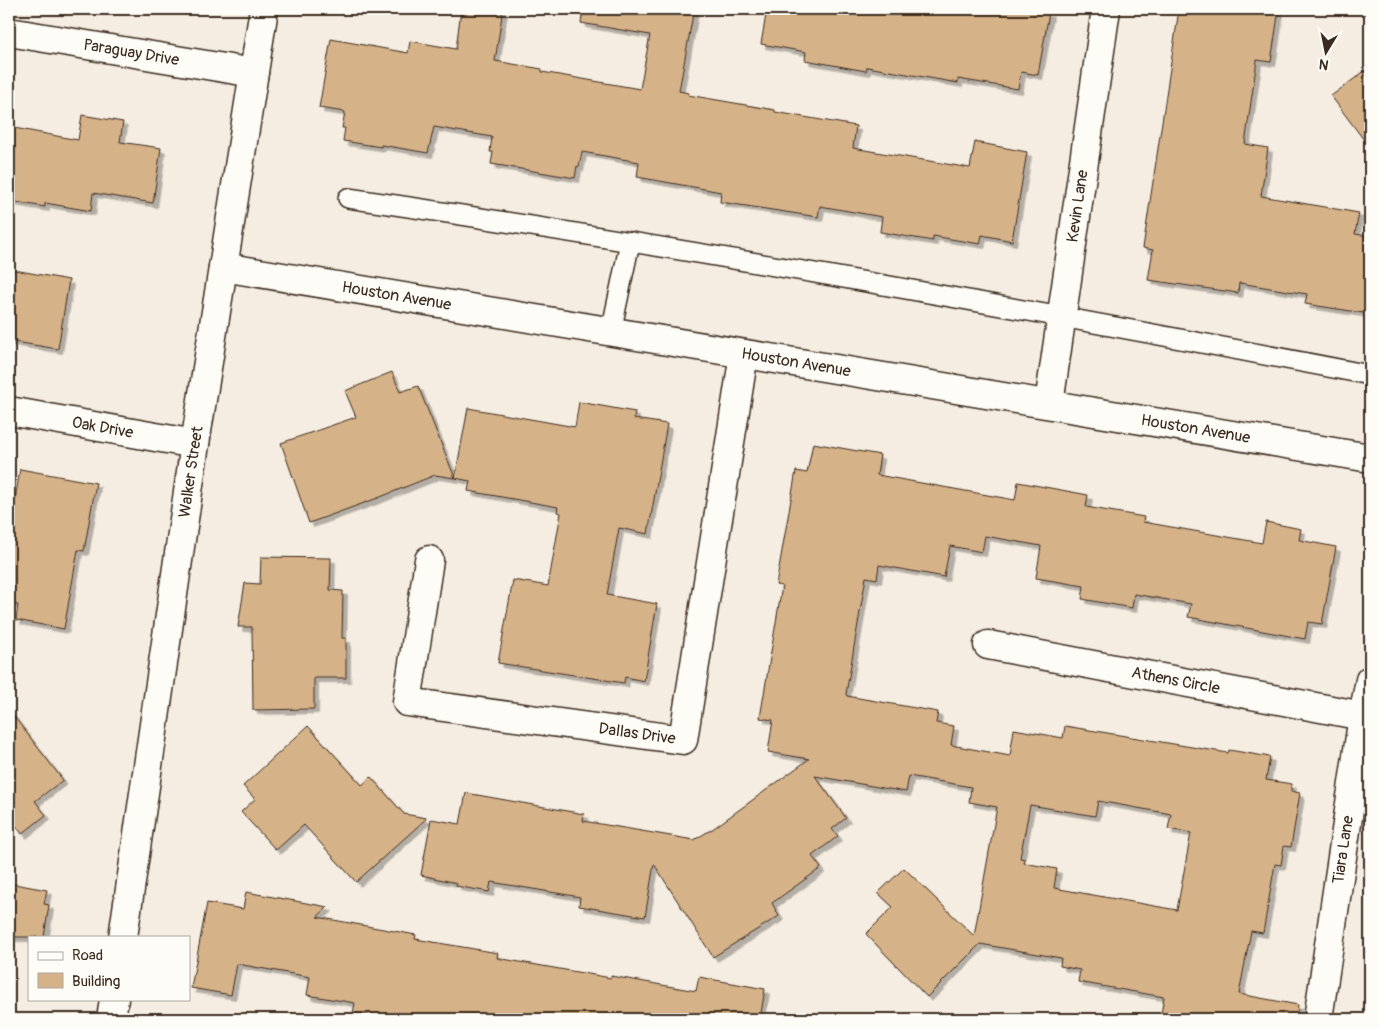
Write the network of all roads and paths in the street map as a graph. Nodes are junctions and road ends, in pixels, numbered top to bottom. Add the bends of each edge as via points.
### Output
1 (264, 9) edge
2 (1106, 9) edge
3 (9, 32) edge
4 (254, 73) junction
5 (348, 198) dead end
6 (630, 242) junction
7 (223, 267) junction
8 (1062, 316) junction
9 (611, 332) junction
10 (744, 354) junction
11 (1370, 375) edge
12 (1049, 404) junction
13 (9, 410) edge
14 (195, 444) junction
15 (1370, 458) edge
16 (429, 560) dead end
17 (988, 644) dead end
18 (1370, 680) edge
19 (1363, 716) junction
20 (123, 936) edge
21 (114, 1000) edge
22 (111, 1019) edge
23 (1318, 1019) edge

1 - 4 street, Walker Street
2 - 8 street, Kevin Lane
3 - 4 street, Paraguay Drive
4 - 7 street, Walker Street
5 - 6 lane
6 - 8 lane
6 - 9 lane
7 - 9 street, Houston Avenue
7 - 14 street, Walker Street
8 - 11 lane
8 - 12 street, Kevin Lane
9 - 10 street, Houston Avenue
10 - 12 street, Houston Avenue
10 - 16 street, Dallas Drive via 683,740 407,702
12 - 15 street, Houston Avenue
13 - 14 street, Oak Drive
14 - 20 street, Walker Street
17 - 19 street, Athens Circle
18 - 19 street, Tiara Lane
19 - 23 street, Tiara Lane
21 - 22 street

